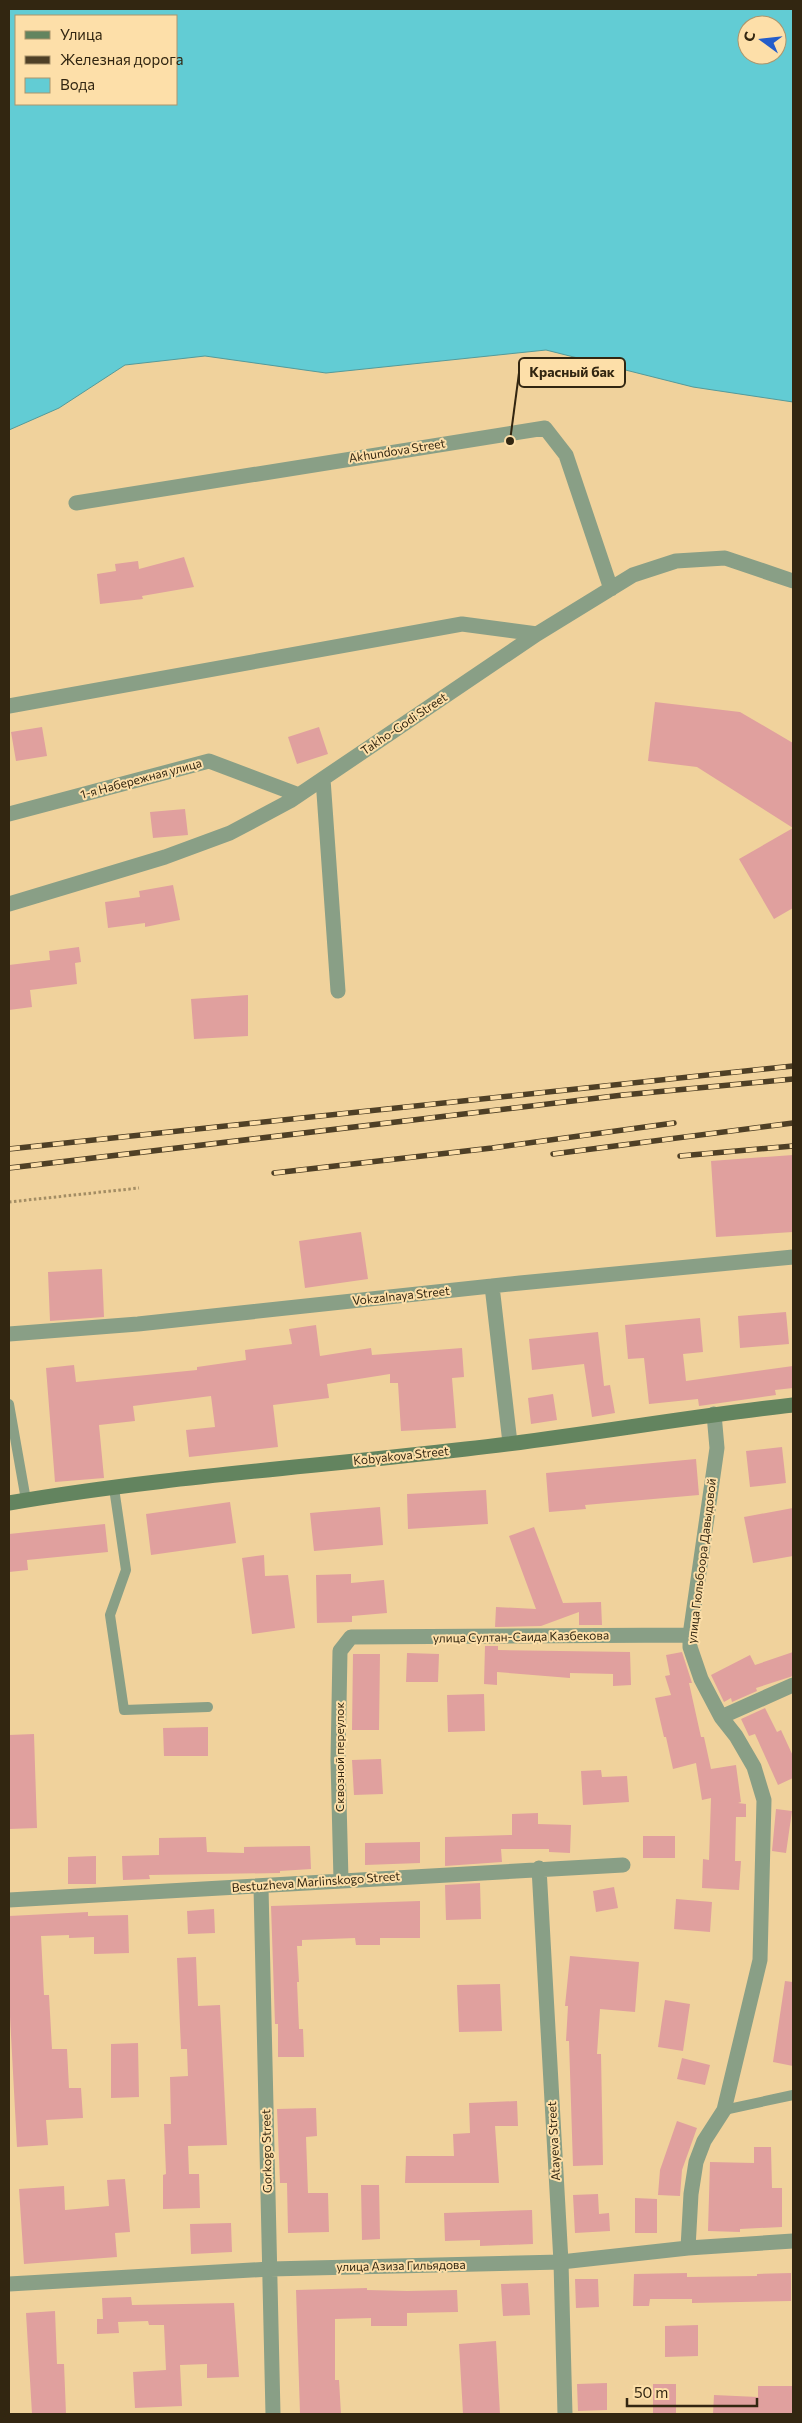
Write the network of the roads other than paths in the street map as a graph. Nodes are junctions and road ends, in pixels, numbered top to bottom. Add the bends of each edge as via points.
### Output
1 (76, 503) dead end
2 (793, 581) edge
3 (611, 589) junction
4 (537, 634) junction
5 (9, 706) edge
6 (323, 779) junction
7 (299, 795) junction
8 (9, 814) edge
9 (9, 904) edge
10 (338, 991) dead end
11 (793, 1257) edge
12 (492, 1286) junction
13 (9, 1334) edge
14 (9, 1404) edge
15 (793, 1405) edge
16 (714, 1414) junction
17 (510, 1443) junction
18 (114, 1488) junction
19 (26, 1500) junction
20 (9, 1503) edge
21 (690, 1635) junction
22 (351, 1637) joint
23 (793, 1685) edge
24 (208, 1708) dead end
25 (721, 1717) junction
26 (623, 1864) dead end
27 (539, 1868) junction
28 (341, 1880) junction
29 (261, 1887) junction
30 (9, 1900) edge
31 (793, 2095) edge
32 (724, 2110) junction
33 (793, 2241) edge
34 (688, 2248) junction
35 (561, 2262) junction
36 (270, 2269) junction
37 (9, 2284) edge
38 (274, 2414) edge
39 (565, 2414) edge

1 - 3 street, Akhundova Street via 545,428 566,455
2 - 3 street, Takho-Godi Street via 725,558 676,561 633,575
3 - 4 street, Takho-Godi Street
4 - 5 street via 462,624
4 - 6 street, Takho-Godi Street
6 - 7 street, Takho-Godi Street
6 - 10 street
7 - 8 street, 1-я Набережная улица via 209,761
7 - 9 street, Takho-Godi Street via 221,837
11 - 12 street, Vokzalnaya Street
12 - 13 street, Vokzalnaya Street via 138,1324
12 - 17 street
14 - 19 lane
15 - 16 street, Kobyakova Street
16 - 17 street, Kobyakova Street
16 - 21 street, улица Гюльбоора Давыдовой via 717,1448
17 - 18 street, Kobyakova Street
18 - 19 street, Kobyakova Street
18 - 24 lane via 126,1570 110,1615 124,1710
19 - 20 street, Kobyakova Street
21 - 22 street, улица Султан-Саида Казбекова
21 - 25 street, улица Гюльбоора Давыдовой via 695,1663
22 - 28 street, Сквозной переулок via 340,1651
23 - 25 street
25 - 32 street, улица Гюльбоора Давыдовой via 754,1767 764,1800 760,1960
26 - 27 street, Bestuzheva Marlinskogo Street
27 - 28 street, Bestuzheva Marlinskogo Street
27 - 35 street, Atayeva Street
28 - 29 street, Bestuzheva Marlinskogo Street
29 - 30 street, Bestuzheva Marlinskogo Street
29 - 36 street, Gorkogo Street
31 - 32 lane
32 - 34 street, улица Гюльбоора Давыдовой via 704,2141 696,2162
33 - 34 street, улица Азиза Гильядова
34 - 35 street, улица Азиза Гильядова
35 - 36 street, улица Азиза Гильядова
35 - 39 street, Atayeva Street
36 - 37 street, улица Азиза Гильядова
36 - 38 street, Gorkogo Street

